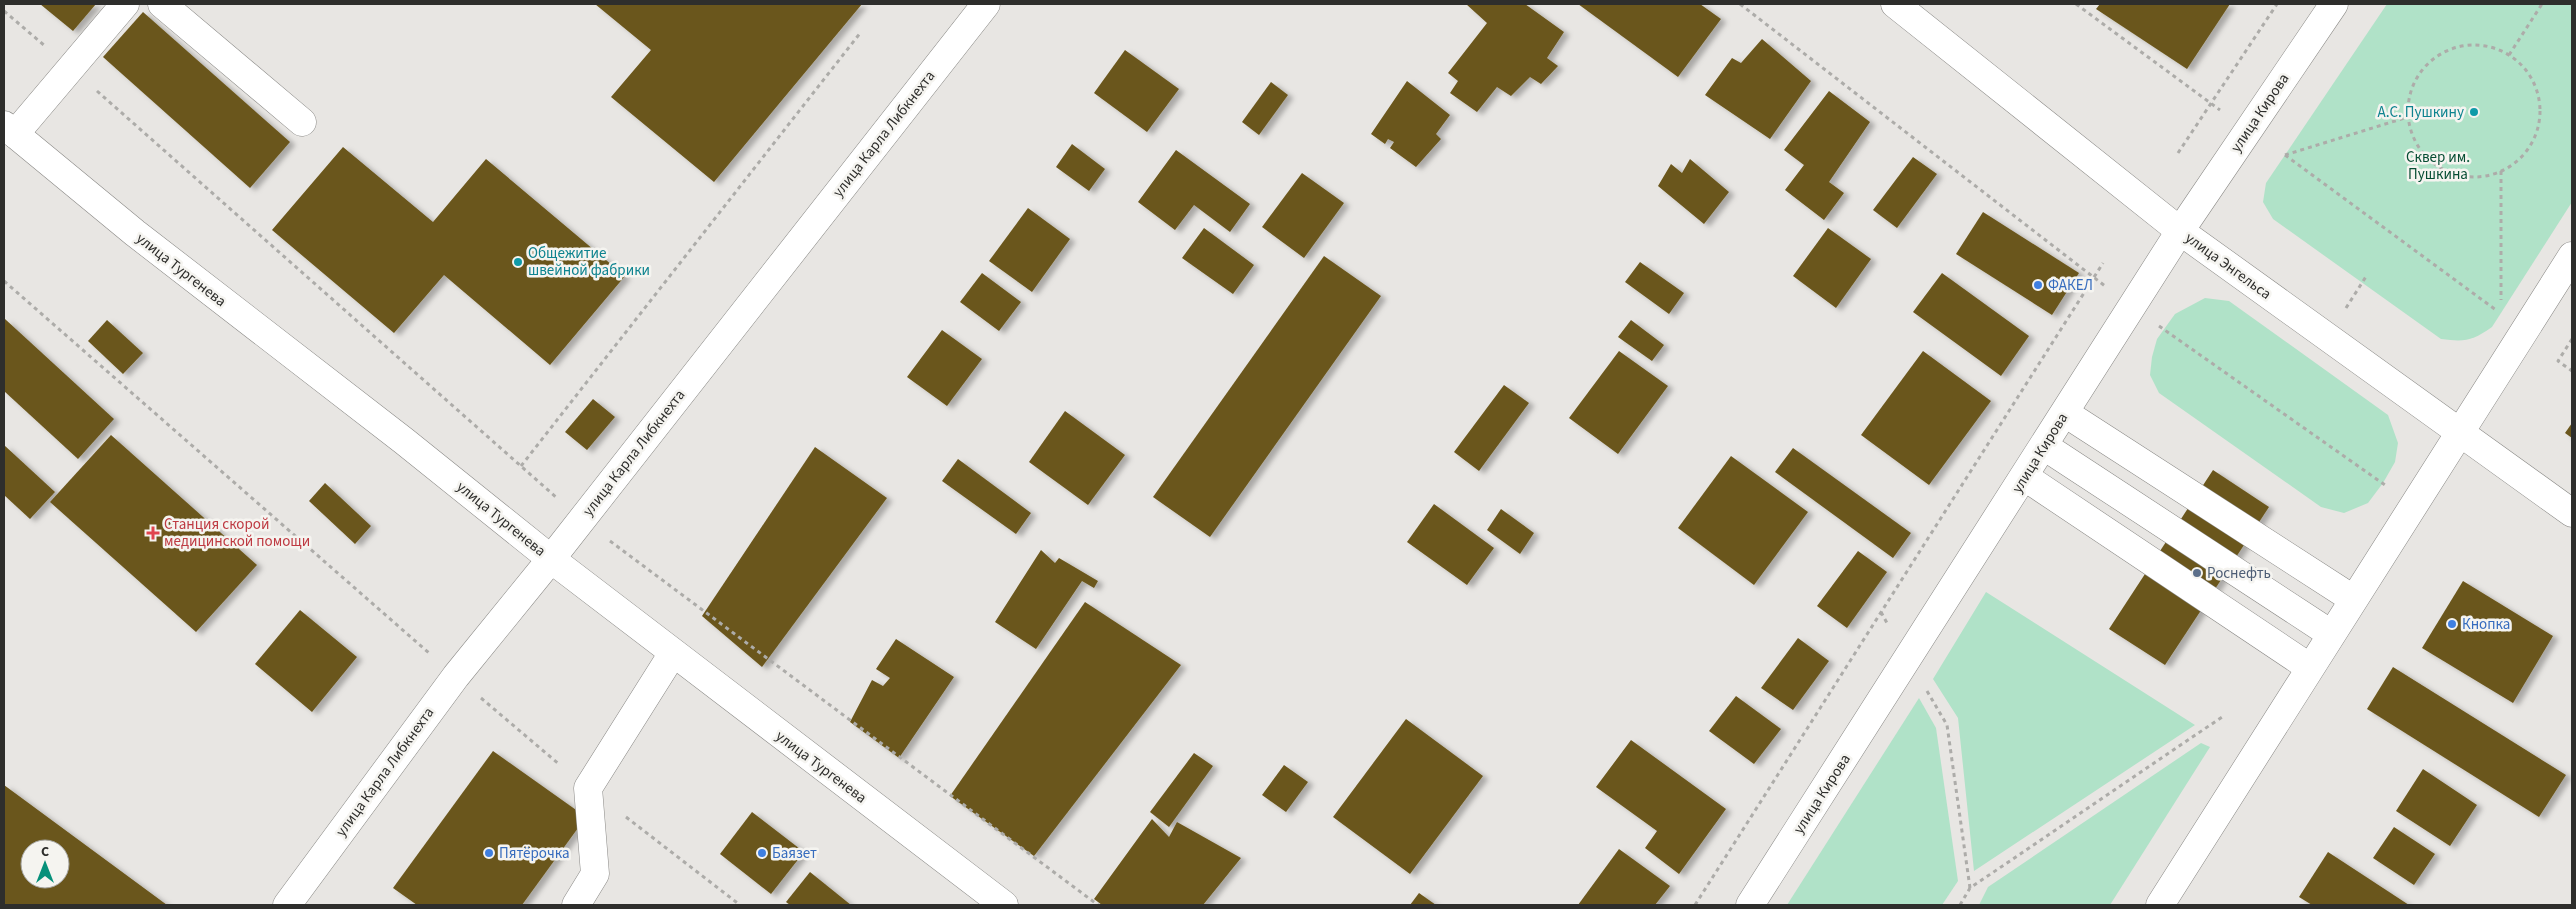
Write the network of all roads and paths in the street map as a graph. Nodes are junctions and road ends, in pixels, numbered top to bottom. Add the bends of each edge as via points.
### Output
1 (124, 4) edge
2 (162, 4) edge
3 (986, 4) edge
4 (1740, 4) edge
5 (1895, 4) edge
6 (2076, 4) edge
7 (2277, 4) edge
8 (2334, 4) edge
9 (2542, 4) edge
10 (4, 11) edge
11 (860, 32) dead end
12 (2509, 55) junction
13 (71, 68) junction
14 (2211, 103) junction
15 (2224, 113) dead end
16 (2408, 116) junction
17 (302, 122) dead end
18 (10, 129) edge
19 (2178, 154) dead end
20 (2501, 171) junction
21 (2180, 231) junction
22 (2572, 256) edge
23 (2104, 263) dead end
24 (2094, 276) junction
25 (4, 281) edge
26 (2122, 299) junction
27 (2572, 338) edge
28 (2572, 372) edge
29 (2065, 413) junction
30 (2459, 432) junction
31 (2044, 446) junction
32 (521, 466) junction
33 (2025, 477) junction
34 (2387, 487) dead end
35 (2572, 513) edge
36 (582, 520) junction
37 (551, 560) junction
38 (2353, 599) junction
39 (1881, 612) junction
40 (2331, 634) junction
41 (673, 653) junction
42 (1908, 659) junction
43 (2310, 667) junction
44 (456, 676) junction
45 (2222, 717) dead end
46 (588, 788) junction
47 (1970, 888) junction
48 (287, 905) edge
49 (576, 905) edge
50 (740, 905) edge
51 (1004, 905) edge
52 (1098, 905) edge
53 (1695, 905) edge
54 (1750, 905) edge
55 (1960, 905) edge
56 (2160, 905) edge

1 - 13 main road
2 - 17 main road
3 - 36 main road, улица Карла Либкнехта
4 - 24 path
5 - 21 main road, улица Энгельса
6 - 14 path
7 - 14 path
8 - 21 main road, улица Кирова
9 - 12 path
10 - 13 path
11 - 32 path
12 - 16 path via 2493,48 2471,45 2449,50 2430,62 2416,79 2408,100
12 - 20 path via 2535,84 2540,106 2538,128 2529,148 2513,165
13 - 18 main road
13 - 32 path
14 - 15 path
14 - 19 path
16 - 20 path via 2416,144 2430,161 2449,173 2471,177
16 - 20 path via 2285,155 2501,314
18 - 37 main road, улица Тургенева via 135,233 404,441
21 - 26 main road, улица Кирова
21 - 30 main road, улица Энгельса
22 - 30 main road
23 - 24 path
24 - 26 path
24 - 39 path
25 - 44 path
26 - 29 main road, улица Кирова
26 - 34 path
27 - 28 path via 2558,361
29 - 31 main road, улица Кирова
29 - 38 main road
30 - 35 main road, улица Энгельса
30 - 38 main road
31 - 33 main road, улица Кирова
31 - 40 main road
32 - 36 path
33 - 42 main road, улица Кирова
33 - 43 main road
36 - 37 main road, улица Карла Либкнехта
36 - 52 path
37 - 41 main road, улица Тургенева
37 - 44 main road, улица Карла Либкнехта
38 - 40 main road
39 - 42 path
39 - 53 path
40 - 43 main road
41 - 46 main road
41 - 51 main road, улица Тургенева
42 - 47 path via 1947,726
42 - 54 main road, улица Кирова
43 - 56 main road
44 - 46 path
44 - 48 main road, улица Карла Либкнехта
45 - 47 path
46 - 49 main road via 595,874
46 - 50 path
47 - 55 path

